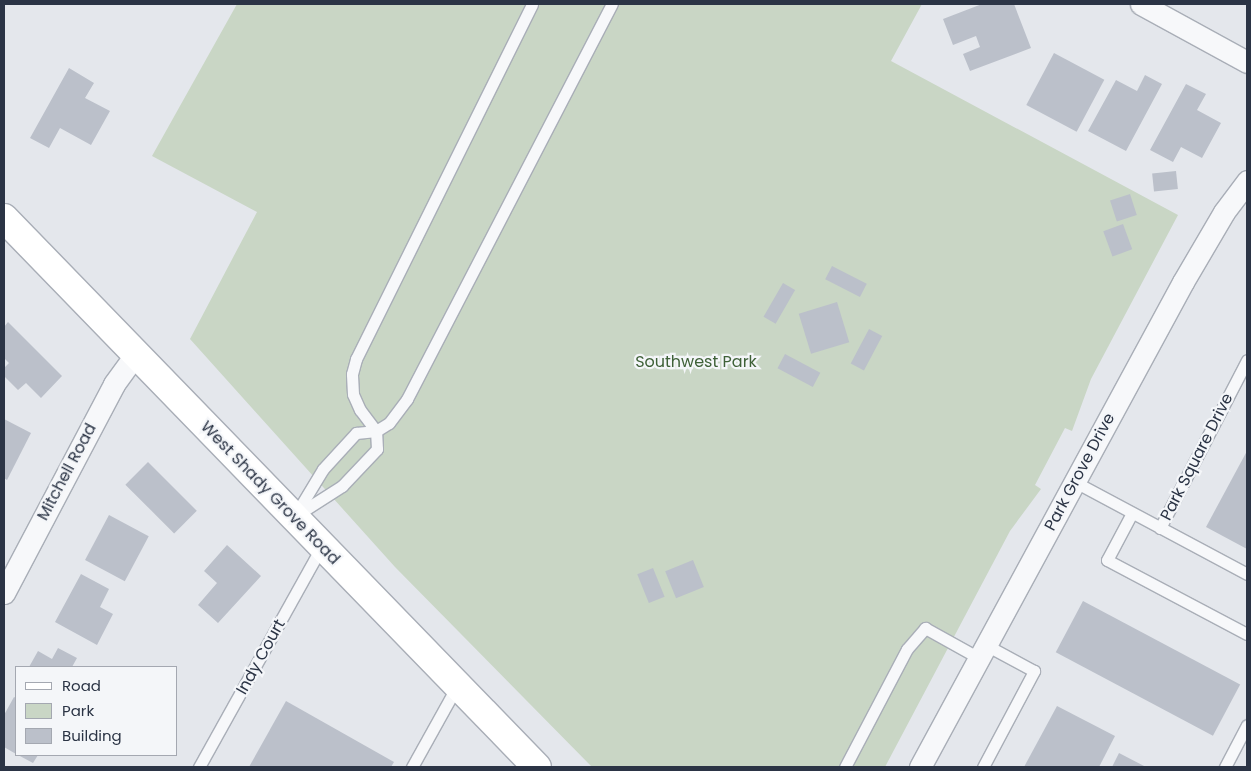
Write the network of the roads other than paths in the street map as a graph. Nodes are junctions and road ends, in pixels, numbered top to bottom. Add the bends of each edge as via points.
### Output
1 (532, 4) edge
2 (612, 4) edge
3 (1141, 4) edge
4 (1247, 62) edge
5 (1247, 181) edge
6 (4, 218) edge
7 (136, 354) junction
8 (1247, 360) edge
9 (376, 431) junction
10 (1074, 482) junction
11 (1132, 513) junction
12 (294, 517) junction
13 (1160, 528) junction
14 (322, 546) junction
15 (1247, 574) edge
16 (4, 593) edge
17 (1247, 634) edge
18 (983, 651) junction
19 (458, 686) junction
20 (1247, 726) edge
21 (199, 767) edge
22 (412, 767) edge
23 (537, 767) edge
24 (845, 767) edge
25 (920, 767) edge
26 (983, 767) edge
27 (1225, 767) edge

1 - 9 lane via 356,359 352,374 353,394 360,410
2 - 9 lane via 407,399 389,423
3 - 4 street
5 - 10 street, Park Grove Drive via 1224,212 1183,282
6 - 7 main road, West Shady Grove Road
7 - 12 main road, West Shady Grove Road
7 - 16 street, Mitchell Road via 114,384
8 - 13 lane, Park Square Drive
9 - 12 lane via 356,433 323,468
9 - 12 lane via 377,448 342,486
10 - 11 lane, Park Square Drive
10 - 18 street, Park Grove Drive
11 - 13 lane, Park Square Drive
11 - 17 lane via 1107,560
12 - 14 main road, West Shady Grove Road
13 - 15 lane, Park Square Drive
14 - 19 main road, West Shady Grove Road
14 - 21 lane, Indy Court
18 - 24 lane via 924,628 907,648
18 - 25 street, Park Grove Drive
18 - 26 lane via 1034,671
19 - 22 lane
19 - 23 main road, West Shady Grove Road
20 - 27 lane

